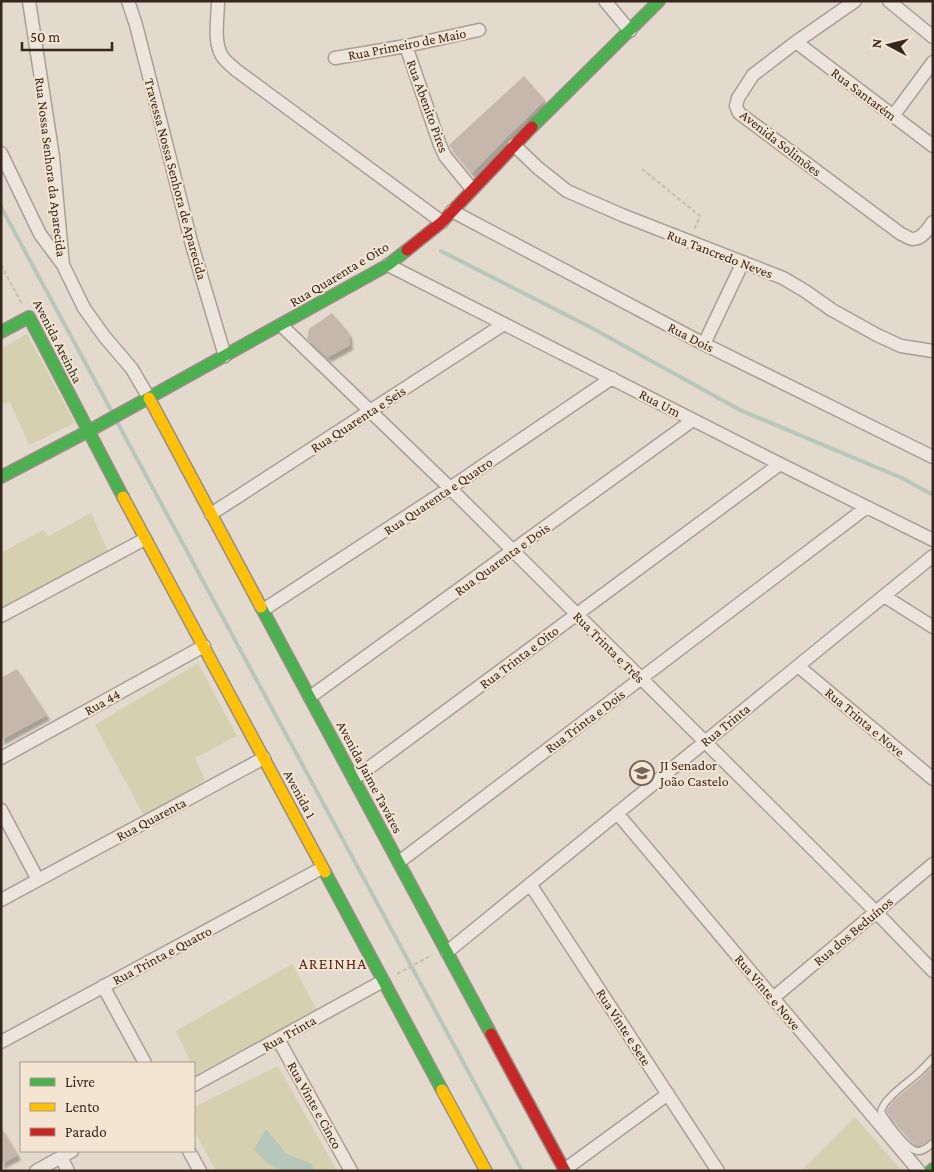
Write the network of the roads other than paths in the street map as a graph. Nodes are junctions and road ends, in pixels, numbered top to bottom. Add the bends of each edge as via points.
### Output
1 (29, 1) edge
2 (128, 1) edge
3 (218, 1) edge
4 (604, 1) edge
5 (659, 1) edge
6 (855, 1) edge
7 (889, 1) edge
8 (479, 30) dead end
9 (630, 31) junction
10 (933, 37) edge
11 (796, 42) junction
12 (406, 46) junction
13 (335, 58) dead end
14 (933, 62) edge
15 (893, 116) junction
16 (514, 145) junction
17 (933, 146) edge
18 (1, 153) edge
19 (472, 188) junction
20 (452, 211) junction
21 (442, 222) junction
22 (933, 222) edge
23 (743, 262) junction
24 (63, 264) junction
25 (388, 266) junction
26 (504, 324) junction
27 (281, 325) junction
28 (1, 332) edge
29 (704, 344) junction
30 (933, 351) edge
31 (225, 356) junction
32 (612, 378) junction
33 (149, 398) junction
34 (370, 411) junction
35 (693, 420) junction
36 (92, 429) junction
37 (933, 457) edge
38 (780, 464) junction
39 (1, 477) edge
40 (450, 488) junction
41 (867, 506) junction
42 (212, 514) junction
43 (145, 539) junction
44 (933, 540) edge
45 (512, 551) junction
46 (933, 556) edge
47 (884, 596) junction
48 (263, 610) junction
49 (576, 615) junction
50 (1, 616) edge
51 (933, 627) edge
52 (204, 646) junction
53 (798, 666) junction
54 (641, 678) junction
55 (310, 697) junction
56 (704, 742) junction
57 (1, 758) edge
58 (264, 758) junction
59 (354, 779) junction
60 (933, 779) edge
61 (1, 810) edge
62 (617, 814) junction
63 (399, 862) junction
64 (933, 864) edge
65 (322, 868) junction
66 (38, 880) junction
67 (530, 884) junction
68 (1, 900) edge
69 (876, 912) junction
70 (447, 952) junction
71 (933, 971) edge
72 (384, 981) junction
73 (103, 986) junction
74 (773, 998) junction
75 (278, 1039) junction
76 (1, 1042) edge
77 (933, 1058) edge
78 (144, 1062) edge
79 (195, 1084) edge
80 (668, 1094) junction
81 (933, 1143) edge
82 (70, 1152) edge
83 (190, 1152) edge
84 (61, 1157) junction
85 (565, 1170) edge
86 (36, 1171) edge
87 (68, 1171) edge
88 (200, 1171) edge
89 (351, 1171) edge
90 (486, 1171) edge
91 (718, 1171) edge
92 (919, 1171) edge

1 - 24 street, Rua Nossa Senhora da Aparecida via 53,158
2 - 31 street, Travessa Nossa Senhora de Aparecida via 192,245
3 - 21 street via 218,48 229,64
4 - 9 street
5 - 9 street, Rua Quarenta e Oito
6 - 11 street, Avenida Solimões
7 - 10 street
8 - 12 street, Rua Primeiro de Maio
9 - 16 street, Rua Quarenta e Oito
11 - 15 street, Rua Santarém
11 - 22 street, Avenida Solimões via 753,75 738,98 736,106 739,113 901,234 912,239 920,237
12 - 13 street, Rua Primeiro de Maio
12 - 19 street, Rua Abenito Pires via 440,145
14 - 15 street
15 - 17 street, Rua Santarém
16 - 19 street, Rua Quarenta e Oito
16 - 23 street, Rua Tancredo Neves via 567,190 592,203
18 - 24 street via 40,234
19 - 20 street, Rua Quarenta e Oito
20 - 21 street, Rua Quarenta e Oito
20 - 29 street, Rua Dois
21 - 25 street, Rua Quarenta e Oito
23 - 29 street
23 - 30 street, Rua Tancredo Neves via 783,278 877,335 901,346
24 - 33 street, Rua Nossa Senhora da Aparecida via 84,308 132,369
25 - 26 street, Rua Um
25 - 27 street, Rua Quarenta e Oito
26 - 32 street, Rua Um
26 - 34 street, Rua Quarenta e Seis
27 - 31 street, Rua Quarenta e Oito
27 - 34 street, Rua Trinta e Três
28 - 36 street, Avenida Areinha via 28,317
29 - 37 street, Rua Dois
31 - 33 street, Rua Quarenta e Oito
32 - 35 street, Rua Um
32 - 40 street, Rua Quarenta e Quatro
33 - 36 street, Rua Quarenta e Oito
33 - 42 street, Avenida Jaime Taváres
34 - 40 street, Rua Trinta e Três
34 - 42 street, Rua Quarenta e Seis
35 - 38 street, Rua Um
35 - 45 street, Rua Quarenta e Dois
36 - 39 street, Rua Quarenta e Oito
36 - 43 street, Avenida 1
38 - 41 street, Rua Um
38 - 49 street, Rua Trinta e Oito
40 - 45 street, Rua Trinta e Três
40 - 48 street, Rua Quarenta e Quatro
41 - 44 street, Rua Um
41 - 54 street, Rua Trinta e Dois
42 - 48 street, Avenida Jaime Taváres
43 - 50 street
43 - 52 street, Avenida 1
45 - 49 street, Rua Trinta e Três
45 - 55 street, Rua Quarenta e Dois
46 - 47 street, Rua Trinta
47 - 51 street
47 - 53 street, Rua Trinta
48 - 55 street, Avenida Jaime Taváres
49 - 54 street, Rua Trinta e Três
49 - 59 street, Rua Trinta e Oito
52 - 57 street, Rua 44
52 - 58 street, Avenida 1
53 - 56 street, Rua Trinta
53 - 60 street, Rua Trinta e Nove
54 - 56 street, Rua Trinta e Três
54 - 63 street, Rua Trinta e Dois
55 - 59 street, Avenida Jaime Taváres
56 - 62 street, Rua Trinta
56 - 69 street, Rua Trinta e Três
58 - 65 street, Avenida 1
58 - 66 street, Rua Quarenta
59 - 63 street, Avenida Jaime Taváres
61 - 66 street
62 - 67 street, Rua Trinta
62 - 74 street, Rua Vinte e Nove
63 - 70 street, Avenida Jaime Taváres
64 - 69 street, Rua dos Beduínos
65 - 72 street, Avenida 1
65 - 73 street, Rua Trinta e Quatro
66 - 68 street, Rua Quarenta
67 - 70 street, Rua Trinta
67 - 80 street, Rua Vinte e Sete
69 - 71 street, Rua Trinta e Três
69 - 74 street, Rua dos Beduínos
70 - 85 street, Avenida Jaime Taváres
72 - 75 street, Rua Trinta
72 - 90 street, Avenida 1
73 - 76 street, Rua Trinta e Quatro
73 - 78 street
74 - 92 street, Rua Vinte e Nove
75 - 79 street, Rua Trinta
75 - 89 street, Rua Vinte e Cinco
77 - 81 lane via 888,1100 881,1112 910,1148 921,1151
80 - 85 street
80 - 91 street, Rua Vinte e Sete
82 - 84 street
83 - 88 street
84 - 86 street
84 - 87 street

